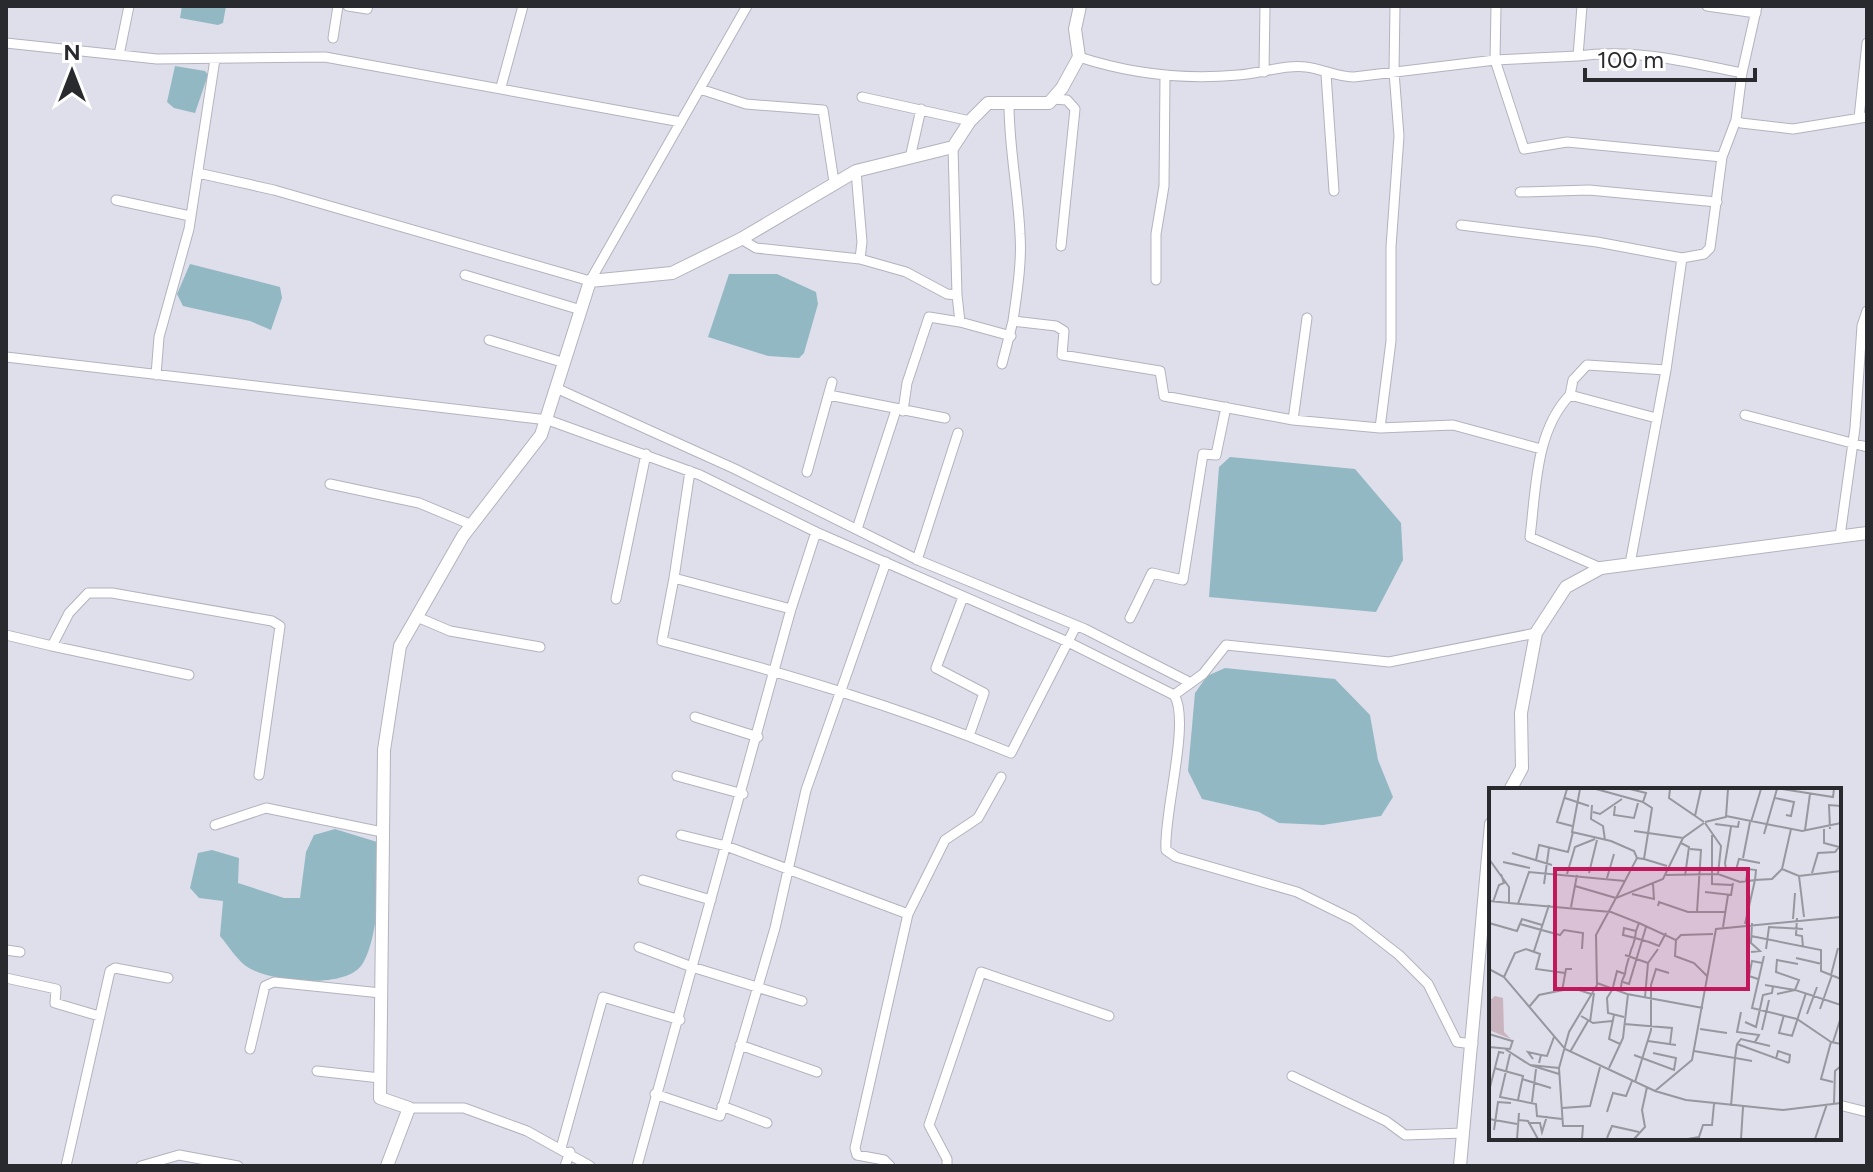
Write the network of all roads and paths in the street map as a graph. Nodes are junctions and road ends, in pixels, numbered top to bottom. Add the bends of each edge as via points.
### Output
1 (129, 6) edge
2 (338, 6) edge
3 (348, 6) edge
4 (368, 6) edge
5 (523, 6) edge
6 (747, 6) edge
7 (1080, 6) edge
8 (1265, 6) edge
9 (1395, 6) edge
10 (1496, 6) edge
11 (1582, 6) edge
12 (1707, 6) edge
13 (1757, 10) edge
14 (333, 38) dead end
15 (6, 43) edge
16 (1867, 43) edge
17 (119, 55) junction
18 (1578, 56) junction
19 (1079, 57) junction
20 (215, 59) junction
21 (1495, 60) junction
22 (1264, 72) junction
23 (1394, 72) junction
24 (1742, 73) junction
25 (1326, 74) junction
26 (1165, 76) junction
27 (501, 87) junction
28 (700, 89) junction
29 (862, 97) dead end
30 (1052, 99) junction
31 (1009, 104) junction
32 (921, 109) junction
33 (1863, 117) edge
34 (1736, 120) junction
35 (970, 121) junction
36 (681, 122) junction
37 (953, 147) junction
38 (1722, 157) junction
39 (910, 158) junction
40 (856, 171) junction
41 (198, 173) junction
42 (834, 182) junction
43 (1334, 191) dead end
44 (1520, 192) dead end
45 (116, 200) dead end
46 (1717, 202) junction
47 (190, 216) junction
48 (1461, 225) dead end
49 (741, 239) junction
50 (1061, 246) dead end
51 (1682, 258) junction
52 (860, 259) junction
53 (465, 275) dead end
54 (1156, 280) dead end
55 (590, 281) junction
56 (957, 295) junction
57 (581, 310) junction
58 (1867, 311) edge
59 (1307, 318) dead end
60 (1013, 321) junction
61 (960, 322) junction
62 (1011, 336) junction
63 (489, 340) dead end
64 (6, 357) edge
65 (565, 363) junction
66 (1002, 364) dead end
67 (1666, 370) junction
68 (156, 375) junction
69 (832, 382) dead end
70 (558, 389) junction
71 (829, 395) junction
72 (1570, 395) junction
73 (1226, 407) junction
74 (899, 411) junction
75 (1745, 415) dead end
76 (945, 418) dead end
77 (1656, 418) junction
78 (548, 420) junction
79 (1293, 420) junction
80 (1380, 428) junction
81 (958, 433) dead end
82 (1854, 441) junction
83 (1867, 447) edge
84 (1541, 449) junction
85 (646, 454) junction
86 (690, 471) junction
87 (807, 472) dead end
88 (330, 484) dead end
89 (472, 525) junction
90 (857, 529) junction
91 (816, 532) junction
92 (1867, 533) edge
93 (1840, 536) junction
94 (917, 560) junction
95 (886, 562) junction
96 (1630, 564) junction
97 (1601, 568) junction
98 (674, 578) junction
99 (963, 597) junction
100 (616, 599) dead end
101 (791, 609) junction
102 (417, 617) junction
103 (1130, 618) dead end
104 (1076, 626) junction
105 (1536, 633) junction
106 (6, 635) edge
107 (1068, 642) junction
108 (52, 646) junction
109 (540, 647) dead end
110 (775, 670) junction
111 (189, 675) dead end
112 (1191, 683) junction
113 (841, 693) junction
114 (1174, 695) junction
115 (695, 717) dead end
116 (969, 736) junction
117 (758, 737) junction
118 (259, 775) dead end
119 (677, 776) dead end
120 (1001, 777) dead end
121 (1511, 788) edge
122 (743, 794) junction
123 (215, 825) dead end
124 (382, 832) junction
125 (681, 835) dead end
126 (726, 846) junction
127 (1489, 848) edge
128 (789, 867) junction
129 (643, 880) dead end
130 (711, 900) junction
131 (908, 914) junction
132 (639, 947) dead end
133 (6, 950) edge
134 (20, 952) dead end
135 (692, 967) junction
136 (6, 978) edge
137 (168, 978) dead end
138 (757, 987) junction
139 (381, 993) junction
140 (802, 1001) dead end
141 (99, 1016) junction
142 (1109, 1016) dead end
143 (680, 1020) junction
144 (1473, 1044) junction
145 (740, 1045) junction
146 (250, 1049) dead end
147 (317, 1071) dead end
148 (817, 1072) dead end
149 (1292, 1076) dead end
150 (380, 1078) junction
151 (655, 1094) junction
152 (722, 1106) junction
153 (1841, 1106) edge
154 (409, 1108) junction
155 (1867, 1112) edge
156 (767, 1123) dead end
157 (1464, 1133) junction
158 (566, 1150) junction
159 (66, 1166) edge
160 (141, 1166) edge
161 (238, 1166) edge
162 (387, 1166) edge
163 (565, 1166) edge
164 (590, 1166) edge
165 (637, 1166) edge
166 (890, 1166) edge
167 (947, 1166) edge
168 (1460, 1166) edge

1 - 17 street
2 - 14 street
3 - 4 street
5 - 27 street
6 - 28 street
7 - 19 street via 1075,29
8 - 22 street
9 - 23 street
10 - 21 street
11 - 18 street
12 - 13 street
13 - 24 street
15 - 17 street
16 - 33 street
17 - 20 street
18 - 21 street
18 - 24 street via 1645,54
19 - 26 street via 1119,70
19 - 30 street
20 - 27 street via 325,57
20 - 41 street
21 - 23 street
21 - 38 street via 1524,149 1567,142
22 - 25 street via 1306,67
22 - 26 street
23 - 25 street
23 - 80 street via 1399,136 1391,341
24 - 34 street
25 - 43 street
26 - 54 street
27 - 36 street
28 - 36 street
28 - 42 street via 746,104 823,110
29 - 32 street
30 - 31 street
30 - 50 street via 1067,100 1075,109
31 - 35 street via 988,103
31 - 60 street via 1021,264
32 - 35 street
32 - 39 street
33 - 34 street via 1793,129
34 - 38 street
35 - 37 street
36 - 55 street
37 - 39 street
37 - 56 street
38 - 46 street
39 - 40 street
40 - 42 street
40 - 52 street
41 - 47 street
41 - 55 street
42 - 49 street
44 - 46 street via 1589,190
45 - 47 street
46 - 51 street via 1710,248
47 - 68 street via 183,261 159,337
48 - 51 street
49 - 52 street via 756,248
49 - 55 street via 672,273
51 - 67 street
52 - 56 street
53 - 57 street
55 - 57 street
56 - 61 street
57 - 65 street
58 - 82 street
59 - 79 street
60 - 62 street
60 - 73 street via 1063,327 1062,355 1160,371 1164,396
61 - 62 street
61 - 74 street via 929,317
62 - 66 street
63 - 65 street
64 - 68 street
65 - 70 street
67 - 72 street via 1587,365 1573,380
67 - 77 street
68 - 78 street
69 - 71 street
70 - 78 street
70 - 90 street
71 - 74 street
71 - 87 street
72 - 77 street
72 - 84 street via 1555,413
73 - 79 street
73 - 103 street via 1216,455 1203,454 1183,580 1152,573
74 - 76 street
74 - 90 street
75 - 82 street
77 - 96 street
78 - 85 street
78 - 89 street
79 - 80 street
80 - 84 street via 1453,425
81 - 94 street
82 - 83 street
82 - 93 street
84 - 97 street via 1530,537
85 - 86 street
85 - 100 street
86 - 91 street
86 - 98 street
88 - 89 street via 419,503
89 - 102 street
90 - 94 street
91 - 95 street
91 - 101 street
92 - 93 street
93 - 96 street
94 - 104 street
95 - 99 street
95 - 113 street
96 - 97 street
97 - 105 street via 1566,587
98 - 101 street
98 - 110 street via 662,641
99 - 107 street
99 - 116 street via 936,668 984,693
101 - 110 street
102 - 109 street via 450,631
102 - 124 street via 400,646 384,750
104 - 107 street
104 - 112 street
105 - 112 street via 1389,662 1226,645
105 - 121 street via 1521,713 1522,768
106 - 108 street
107 - 114 street
107 - 116 street via 1011,753
108 - 111 street
108 - 118 street via 69,613 88,593 272,621 280,626
110 - 113 street
110 - 117 street
112 - 114 street
113 - 116 street
113 - 128 street via 806,790
114 - 144 street via 1178,727 1166,850 1297,892 1354,920 1428,984 1457,1042
115 - 117 street
117 - 122 street
119 - 122 street
120 - 131 street via 978,818 945,840
122 - 126 street
123 - 124 street via 266,808
124 - 139 street
125 - 126 street
126 - 128 street
126 - 130 street
127 - 144 street
128 - 131 street
128 - 138 street
129 - 130 street
130 - 135 street
131 - 166 street via 855,1148 857,1155
132 - 135 street
133 - 134 street
135 - 138 street
135 - 143 street
136 - 141 street via 56,989 55,1003
137 - 141 street via 115,968 107,977
138 - 140 street
138 - 145 street
139 - 146 street via 274,982 265,986
139 - 150 street
141 - 159 street
142 - 167 street via 981,972 929,1125
143 - 151 street
143 - 158 street via 603,997
144 - 157 street
145 - 148 street
145 - 152 street
147 - 150 street
149 - 157 street via 1405,1135
150 - 154 street via 380,1098
151 - 152 street via 720,1116
151 - 165 street
152 - 156 street
153 - 155 street
154 - 158 street via 464,1108
154 - 162 street
157 - 168 street
158 - 163 street
158 - 164 street
160 - 161 street via 179,1155

